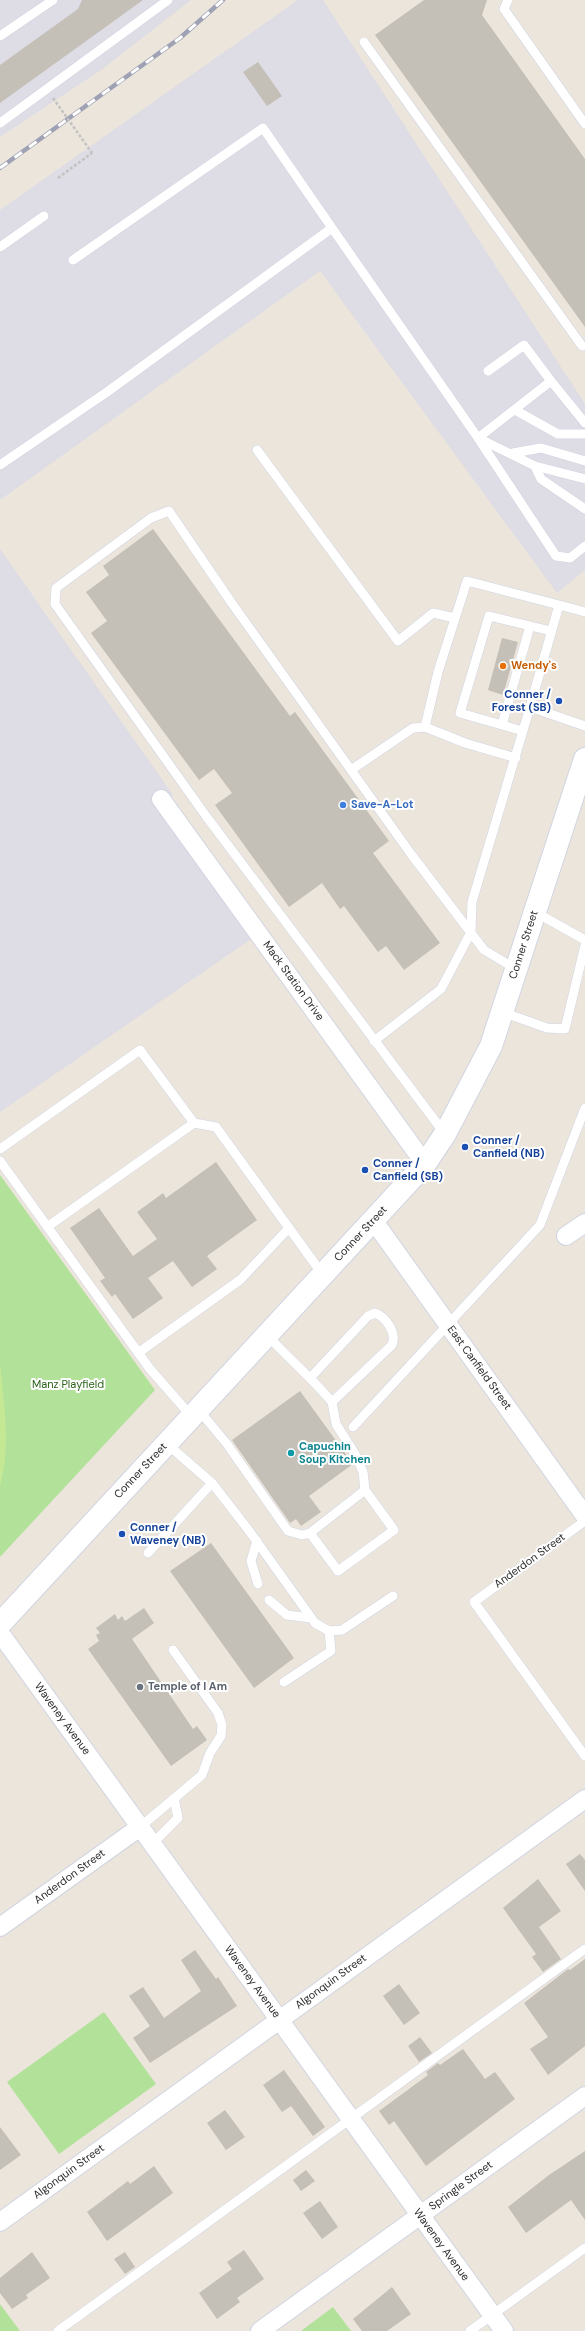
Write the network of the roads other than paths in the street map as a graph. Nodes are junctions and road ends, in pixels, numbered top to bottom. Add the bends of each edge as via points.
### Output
1 (53, 0) edge
2 (168, 0) edge
3 (508, 0) edge
4 (0, 36) edge
5 (364, 42) dead end
6 (0, 123) edge
7 (585, 124) edge
8 (44, 216) dead end
9 (332, 228) junction
10 (0, 247) edge
11 (73, 260) dead end
12 (584, 347) edge
13 (488, 371) dead end
14 (551, 381) junction
15 (515, 410) junction
16 (585, 422) edge
17 (585, 434) edge
18 (478, 438) junction
19 (257, 450) dead end
20 (513, 453) junction
21 (585, 461) edge
22 (0, 465) edge
23 (535, 466) junction
24 (585, 479) edge
25 (585, 510) edge
26 (585, 546) edge
27 (559, 605) junction
28 (585, 612) edge
29 (455, 618) junction
30 (530, 626) junction
31 (551, 631) junction
32 (530, 707) junction
33 (502, 725) junction
34 (585, 726) edge
35 (425, 727) junction
36 (524, 731) junction
37 (516, 758) junction
38 (585, 759) edge
39 (351, 770) junction
40 (161, 799) dead end
41 (535, 912) junction
42 (471, 932) junction
43 (585, 940) edge
44 (585, 945) edge
45 (516, 969) junction
46 (502, 1012) junction
47 (374, 1041) junction
48 (585, 1108) edge
49 (194, 1123) junction
50 (445, 1134) junction
51 (0, 1149) edge
52 (0, 1161) edge
53 (425, 1164) junction
54 (373, 1220) junction
55 (585, 1223) edge
56 (48, 1227) junction
57 (289, 1228) junction
58 (566, 1236) dead end
59 (323, 1275) junction
60 (447, 1323) junction
61 (267, 1336) junction
62 (138, 1353) junction
63 (311, 1377) junction
64 (332, 1402) junction
65 (195, 1413) junction
66 (353, 1427) dead end
67 (167, 1444) junction
68 (212, 1483) junction
69 (366, 1490) junction
70 (585, 1516) edge
71 (585, 1521) edge
72 (310, 1533) junction
73 (257, 1541) junction
74 (148, 1554) dead end
75 (258, 1584) dead end
76 (393, 1596) dead end
77 (269, 1600) dead end
78 (311, 1618) junction
79 (0, 1624) edge
80 (329, 1630) junction
81 (0, 1633) edge
82 (173, 1650) dead end
83 (284, 1682) dead end
84 (585, 1756) edge
85 (174, 1798) junction
86 (585, 1799) edge
87 (140, 1827) junction
88 (152, 1844) junction
89 (0, 1927) edge
90 (585, 1949) edge
91 (279, 2020) junction
92 (585, 2096) edge
93 (350, 2118) junction
94 (420, 2215) junction
95 (0, 2222) edge
96 (585, 2248) edge
97 (492, 2315) junction
98 (58, 2331) edge
99 (260, 2331) edge
100 (470, 2331) edge
101 (504, 2331) edge

1 - 4 lane
2 - 6 lane
3 - 7 lane via 504,9
5 - 12 lane
8 - 10 lane
9 - 11 lane via 263,128
9 - 18 lane
9 - 22 lane via 107,392
13 - 14 lane via 524,345
14 - 15 lane
14 - 16 lane
15 - 17 lane via 558,434
15 - 18 lane
18 - 20 lane
18 - 26 lane via 556,556 570,558
19 - 29 lane via 398,641 433,613
20 - 21 lane via 541,448
20 - 23 lane
23 - 24 lane
23 - 25 lane via 541,479
27 - 28 lane
27 - 29 lane via 467,581
27 - 31 lane
29 - 35 lane via 438,672
30 - 31 lane
30 - 33 lane
30 - 33 lane via 489,616 460,713
31 - 32 lane
32 - 34 lane
32 - 36 lane
33 - 36 lane
35 - 37 lane via 464,743
35 - 39 lane via 413,728
36 - 37 lane
37 - 42 lane via 472,902
38 - 41 main road, Conner Street
39 - 42 lane
39 - 47 lane via 230,602 169,511 152,518 56,588 55,604 206,816
40 - 53 street, Mack Station Drive
41 - 43 lane
41 - 45 main road, Conner Street
42 - 45 lane via 484,950
42 - 47 lane via 441,989
44 - 46 lane via 565,1029 547,1028
45 - 46 main road, Conner Street
46 - 50 main road, Conner Street via 491,1046
47 - 50 lane
48 - 60 lane via 540,1225
49 - 51 lane via 140,1050
49 - 56 lane
49 - 57 lane via 216,1127
50 - 53 main road, Conner Street
52 - 56 lane
53 - 54 main road, Conner Street
54 - 59 main road, Conner Street
54 - 60 street, East Canfield Street
55 - 58 street
56 - 62 lane
57 - 59 lane
57 - 62 lane via 240,1280
59 - 61 main road, Conner Street
60 - 66 lane
60 - 70 street, East Canfield Street
61 - 63 lane via 294,1364
61 - 65 main road, Conner Street
62 - 65 lane
63 - 64 lane
63 - 64 lane via 368,1316 374,1313 380,1315 395,1338 392,1345
64 - 69 lane via 336,1424 355,1454 363,1472
65 - 67 main road, Conner Street
65 - 72 lane via 227,1444 288,1531 302,1535
67 - 68 lane
67 - 79 main road, Conner Street
68 - 73 lane
68 - 74 lane
69 - 72 lane
69 - 72 lane via 394,1530 338,1571
71 - 84 lane, Anderdon Street via 474,1602
73 - 75 lane via 251,1561
73 - 78 lane
76 - 80 lane via 342,1630
77 - 78 lane via 288,1615
78 - 80 lane
80 - 83 lane via 331,1651
81 - 87 street, Waveney Avenue
82 - 85 lane via 218,1713 222,1725 221,1736 210,1753 202,1776
85 - 87 lane
85 - 88 lane via 178,1818 173,1826
86 - 91 street, Algonquin Street
87 - 88 street, Waveney Avenue
87 - 89 street, Anderdon Street
88 - 91 street, Waveney Avenue
90 - 93 lane
91 - 93 street, Waveney Avenue
91 - 95 street, Algonquin Street
92 - 94 street, Springle Street
93 - 94 street, Waveney Avenue
93 - 98 lane
94 - 97 street, Waveney Avenue
94 - 99 street, Springle Street
96 - 97 lane
97 - 100 lane
97 - 101 street, Waveney Avenue

